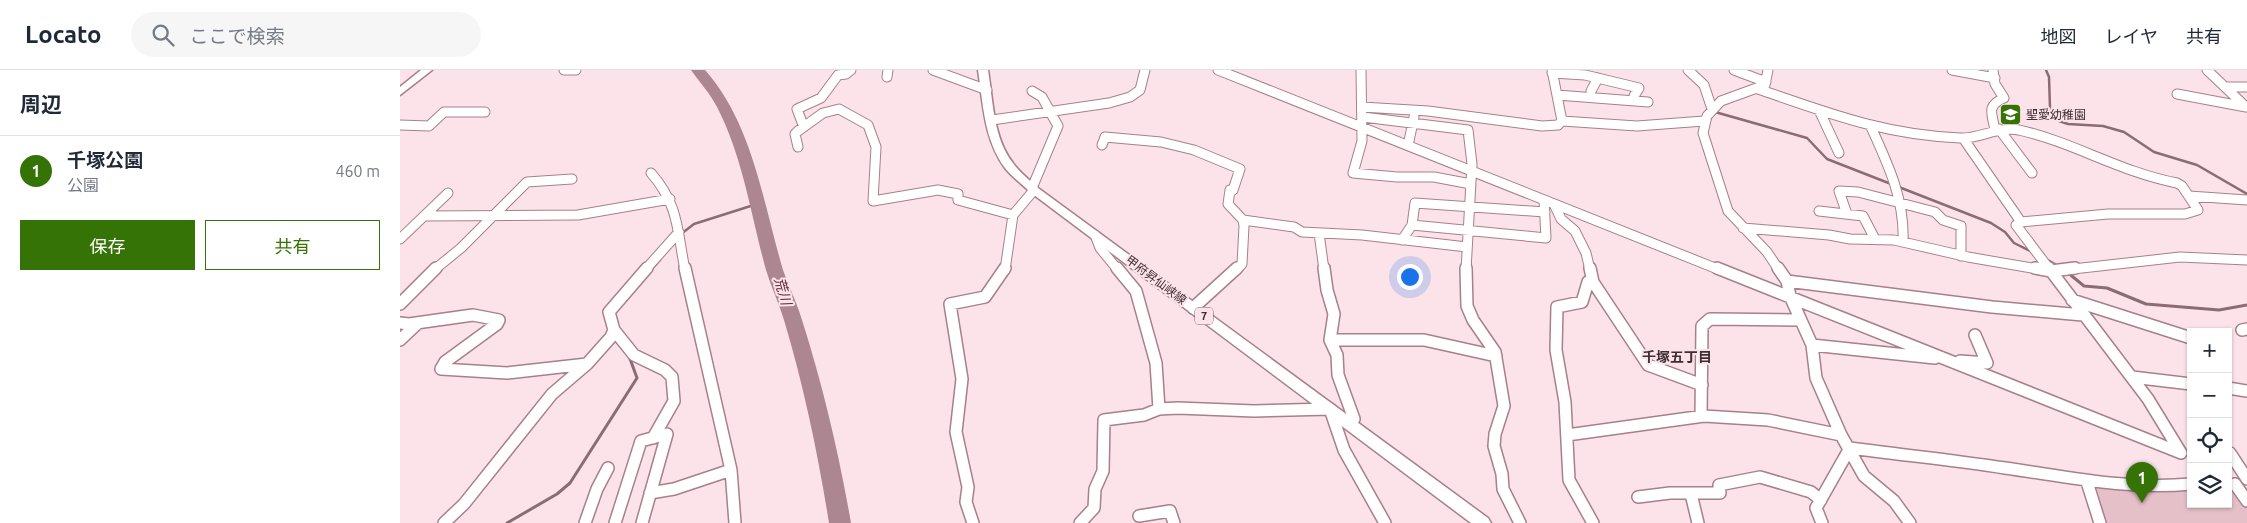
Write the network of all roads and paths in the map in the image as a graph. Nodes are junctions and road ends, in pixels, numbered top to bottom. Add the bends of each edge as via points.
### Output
1 (427, 70) edge
2 (564, 70) edge
3 (576, 70) edge
4 (851, 70) edge
5 (934, 70) edge
6 (983, 70) edge
7 (1145, 70) edge
8 (1218, 70) edge
9 (1361, 70) edge
10 (1688, 70) edge
11 (1734, 70) edge
12 (1768, 70) edge
13 (1952, 70) edge
14 (2207, 70) edge
15 (1552, 71) edge
16 (1994, 74) edge
17 (1598, 78) junction
18 (1766, 82) junction
19 (2225, 87) junction
20 (2247, 87) edge
21 (1758, 89) junction
22 (987, 90) junction
23 (1032, 91) dead end
24 (400, 92) edge
25 (1591, 92) dead end
26 (2177, 94) dead end
27 (1558, 95) junction
28 (1634, 96) dead end
29 (1648, 102) dead end
30 (2246, 108) edge
31 (1712, 109) junction
32 (1050, 110) junction
33 (1819, 110) junction
34 (485, 112) dead end
35 (1415, 112) junction
36 (1363, 117) junction
37 (992, 120) junction
38 (1562, 121) junction
39 (1704, 121) junction
40 (1414, 123) junction
41 (400, 124) edge
42 (803, 126) junction
43 (1871, 127) junction
44 (1997, 130) junction
45 (1963, 138) junction
46 (1409, 141) dead end
47 (1102, 145) dead end
48 (798, 147) dead end
49 (1839, 154) dead end
50 (1472, 171) junction
51 (651, 173) dead end
52 (2032, 173) dead end
53 (572, 179) dead end
54 (1471, 184) junction
55 (1033, 189) junction
56 (448, 194) dead end
57 (2188, 196) junction
58 (670, 199) junction
59 (2247, 200) edge
60 (1549, 202) junction
61 (1900, 203) junction
62 (1470, 207) junction
63 (1819, 210) dead end
64 (1545, 212) junction
65 (1013, 214) junction
66 (1847, 214) junction
67 (425, 216) junction
68 (491, 216) junction
69 (1243, 220) junction
70 (2021, 222) junction
71 (1412, 225) junction
72 (1744, 228) junction
73 (1468, 231) junction
74 (679, 232) junction
75 (1319, 233) junction
76 (1096, 236) junction
77 (400, 239) edge
78 (1876, 239) junction
79 (1402, 240) junction
80 (1903, 242) junction
81 (1467, 247) junction
82 (1961, 256) junction
83 (2247, 260) edge
84 (2051, 271) junction
85 (1787, 281) junction
86 (1593, 282) junction
87 (1790, 296) junction
88 (2072, 300) junction
89 (400, 304) edge
90 (1193, 308) junction
91 (2083, 315) junction
92 (1800, 320) junction
93 (400, 323) edge
94 (418, 323) junction
95 (614, 330) junction
96 (1975, 335) dead end
97 (2187, 337) edge
98 (400, 340) edge
99 (1330, 340) junction
100 (1812, 345) junction
101 (1496, 356) junction
102 (1948, 359) junction
103 (587, 364) junction
104 (2132, 377) junction
105 (2187, 384) edge
106 (1702, 385) junction
107 (2232, 389) edge
108 (2247, 391) edge
109 (1159, 409) junction
110 (1330, 409) junction
111 (1701, 416) junction
112 (1350, 424) junction
113 (1841, 434) junction
114 (1567, 435) junction
115 (653, 438) junction
116 (1850, 448) junction
117 (2232, 456) edge
118 (608, 468) dead end
119 (731, 470) junction
120 (2247, 479) edge
121 (2087, 482) junction
122 (2187, 484) edge
123 (2232, 484) edge
124 (2232, 485) edge
125 (650, 493) junction
126 (1691, 494) junction
127 (1638, 497) dead end
128 (1821, 500) junction
129 (2247, 501) edge
130 (1139, 516) dead end
131 (444, 523) edge
132 (585, 523) edge
133 (615, 523) edge
134 (642, 523) edge
135 (735, 523) edge
136 (973, 523) edge
137 (1080, 523) edge
138 (1174, 523) edge
139 (1385, 523) edge
140 (1483, 523) edge
141 (1520, 523) edge
142 (1592, 523) edge
143 (1698, 523) edge
144 (1822, 523) edge
145 (1910, 523) edge
146 (2100, 523) edge

1 - 24 main road
2 - 3 street
4 - 42 street via 838,75 821,98 797,109
5 - 22 street
6 - 22 main road, 甲府昇仙峡線 / 7
7 - 32 street via 1140,90 1130,97 1109,103
8 - 36 street
9 - 36 street
10 - 31 street via 1704,85
11 - 18 street
12 - 18 street
13 - 16 street
14 - 19 street
15 - 17 street
15 - 27 street
16 - 44 street via 1995,84 2004,98 1991,107
17 - 25 street
17 - 28 street via 1639,88
18 - 21 street
19 - 20 street
19 - 30 street
21 - 31 street via 1727,97
21 - 33 street
22 - 37 main road, 甲府昇仙峡線 / 7
23 - 32 street via 1042,97
26 - 30 street
27 - 29 street
27 - 38 street
31 - 39 street
32 - 37 street
32 - 55 street via 1058,126 1057,131
33 - 43 street
33 - 49 street
34 - 41 street via 444,112 429,126
35 - 36 street
35 - 38 street via 1542,126 1558,125
35 - 40 street
36 - 40 street
36 - 50 street
36 - 54 street via 1360,151 1353,173 1434,177
37 - 55 main road, 甲府昇仙峡線 / 7 via 1000,151 1008,166
38 - 39 street via 1637,126
39 - 72 street via 1703,136 1725,205
40 - 46 street
40 - 50 street via 1468,130
42 - 48 street via 795,134
42 - 65 street via 838,108 868,125 876,147 873,201 938,190 958,194 958,200
43 - 45 street
43 - 61 street
44 - 45 street
44 - 52 street
44 - 57 street via 2017,130 2040,136 2145,176 2177,183
45 - 70 street
47 - 69 street via 1105,137 1161,142 1237,166 1240,168 1234,190 1230,190 1228,204
50 - 54 street
50 - 60 street
51 - 58 street
53 - 68 street via 527,182
54 - 62 street
55 - 65 street
55 - 76 main road, 甲府昇仙峡線 / 7
56 - 67 street
57 - 59 street
57 - 70 street via 2198,210 2195,212 2132,212
58 - 68 street via 590,214
58 - 74 street
60 - 64 street
60 - 86 street via 1575,231 1586,254
60 - 87 street
61 - 66 street via 1858,192 1840,191
61 - 80 street
61 - 82 street via 1935,212 1942,220 1961,226
62 - 64 street
62 - 71 street via 1415,202
62 - 73 street
63 - 66 street
64 - 73 street via 1546,238
65 - 136 street via 1005,271 985,297 950,304 962,379 956,432 968,487 966,502
66 - 78 street via 1863,216
67 - 68 street
67 - 77 street
68 - 89 street
69 - 75 street
69 - 90 street via 1242,264
70 - 84 street via 2016,225
71 - 73 street
71 - 79 street
72 - 78 street
72 - 85 street via 1767,252
73 - 81 street
74 - 95 street via 609,312
74 - 119 street via 689,290
75 - 79 street
75 - 99 street via 1327,290 1334,314
76 - 90 main road, 甲府昇仙峡線 / 7
76 - 109 street via 1100,248 1136,291 1156,363
78 - 80 street
79 - 81 street
80 - 82 street
81 - 101 street via 1467,306
82 - 84 street
83 - 84 street via 2180,257
84 - 88 street
85 - 87 street
85 - 91 street
86 - 106 street via 1648,365
86 - 114 street via 1588,282 1582,302 1557,307 1556,350
87 - 92 street
87 - 102 street
88 - 91 street
88 - 97 street
90 - 110 main road, 甲府昇仙峡線 / 7
91 - 104 street
92 - 100 street
92 - 106 street via 1710,319 1702,326
93 - 94 street
94 - 98 street
94 - 103 street via 473,315 499,320 445,362 441,369 507,373
95 - 103 street
95 - 115 street via 634,355 665,370 672,377 674,401
96 - 102 street via 1987,363
99 - 101 street via 1439,341
99 - 112 street via 1337,355 1338,375 1354,419
100 - 102 street
100 - 113 street via 1816,378
101 - 141 street via 1504,406 1494,446 1504,489
102 - 104 street via 2181,453
103 - 131 street via 552,394 464,504
104 - 105 street
106 - 111 street
107 - 108 street
109 - 110 street
109 - 137 street via 1144,415 1104,420 1103,471 1094,488 1094,508
110 - 112 main road, 甲府昇仙峡線 / 7
110 - 139 street via 1344,450
111 - 113 street via 1768,420
111 - 114 street
112 - 140 main road, 甲府昇仙峡線 / 7
113 - 116 street
114 - 142 street via 1569,480
115 - 125 street via 667,434
115 - 133 street via 641,441
116 - 121 street
116 - 128 street
116 - 145 street via 1864,476 1894,501
117 - 120 street
118 - 132 street via 596,490
119 - 125 street via 674,490
119 - 135 street
120 - 123 street
121 - 122 street
121 - 146 street
124 - 129 street
125 - 134 street
126 - 127 street
126 - 128 street via 1720,493 1719,485 1760,477 1811,492
126 - 143 street
128 - 144 street via 1816,508
130 - 138 street via 1170,510

